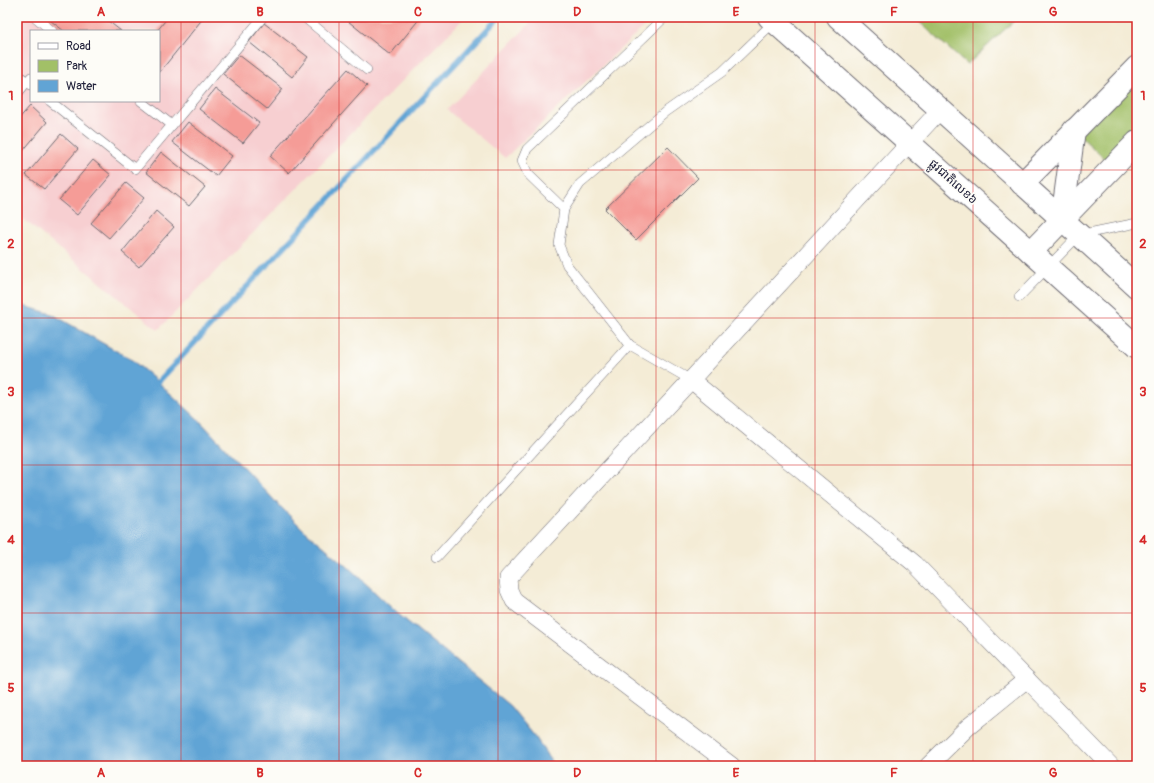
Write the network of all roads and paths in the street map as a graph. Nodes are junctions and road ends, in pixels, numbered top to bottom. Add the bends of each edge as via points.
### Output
1 (35, 17) edge
2 (263, 17) edge
3 (304, 17) edge
4 (665, 17) edge
5 (838, 17) edge
6 (772, 19) edge
7 (51, 30) edge
8 (367, 70) dead end
9 (17, 74) edge
10 (1133, 78) edge
11 (30, 81) edge
12 (17, 94) edge
13 (51, 102) edge
14 (143, 102) edge
15 (940, 110) junction
16 (172, 125) junction
17 (1074, 130) junction
18 (1137, 142) edge
19 (910, 143) junction
20 (1022, 184) junction
21 (564, 209) junction
22 (1062, 220) junction
23 (1137, 223) edge
24 (1079, 235) junction
25 (1031, 252) junction
26 (1047, 267) junction
27 (1137, 287) edge
28 (1019, 297) dead end
29 (630, 345) junction
30 (1137, 347) edge
31 (691, 380) junction
32 (437, 557) dead end
33 (1027, 679) junction
34 (732, 766) edge
35 (928, 766) edge
36 (1111, 766) edge

1 - 7 lane
2 - 16 lane
3 - 8 lane
4 - 21 lane via 527,149 522,161 528,174
5 - 15 main road
6 - 19 main road, ផ្លូវជាតិលេខ៦
6 - 21 lane via 722,72 665,112 580,184
9 - 11 lane
10 - 17 main road
11 - 12 lane
13 - 16 lane via 135,169
14 - 16 lane
15 - 19 street
15 - 20 main road
17 - 20 main road
17 - 22 main road
18 - 22 main road
19 - 25 main road, ផ្លូវជាតិលេខ៦
19 - 31 street
20 - 22 main road
21 - 29 lane via 559,245 567,265
22 - 24 main road
22 - 25 main road
23 - 24 lane
24 - 26 lane
24 - 27 main road
25 - 26 main road, ផ្លូវជាតិលេខ៦
26 - 28 lane
26 - 30 main road, ផ្លូវជាតិលេខ៦
29 - 31 lane
29 - 32 lane
31 - 33 street via 915,564
31 - 34 street via 508,578 509,590 514,601
33 - 35 street via 968,727
33 - 36 street

